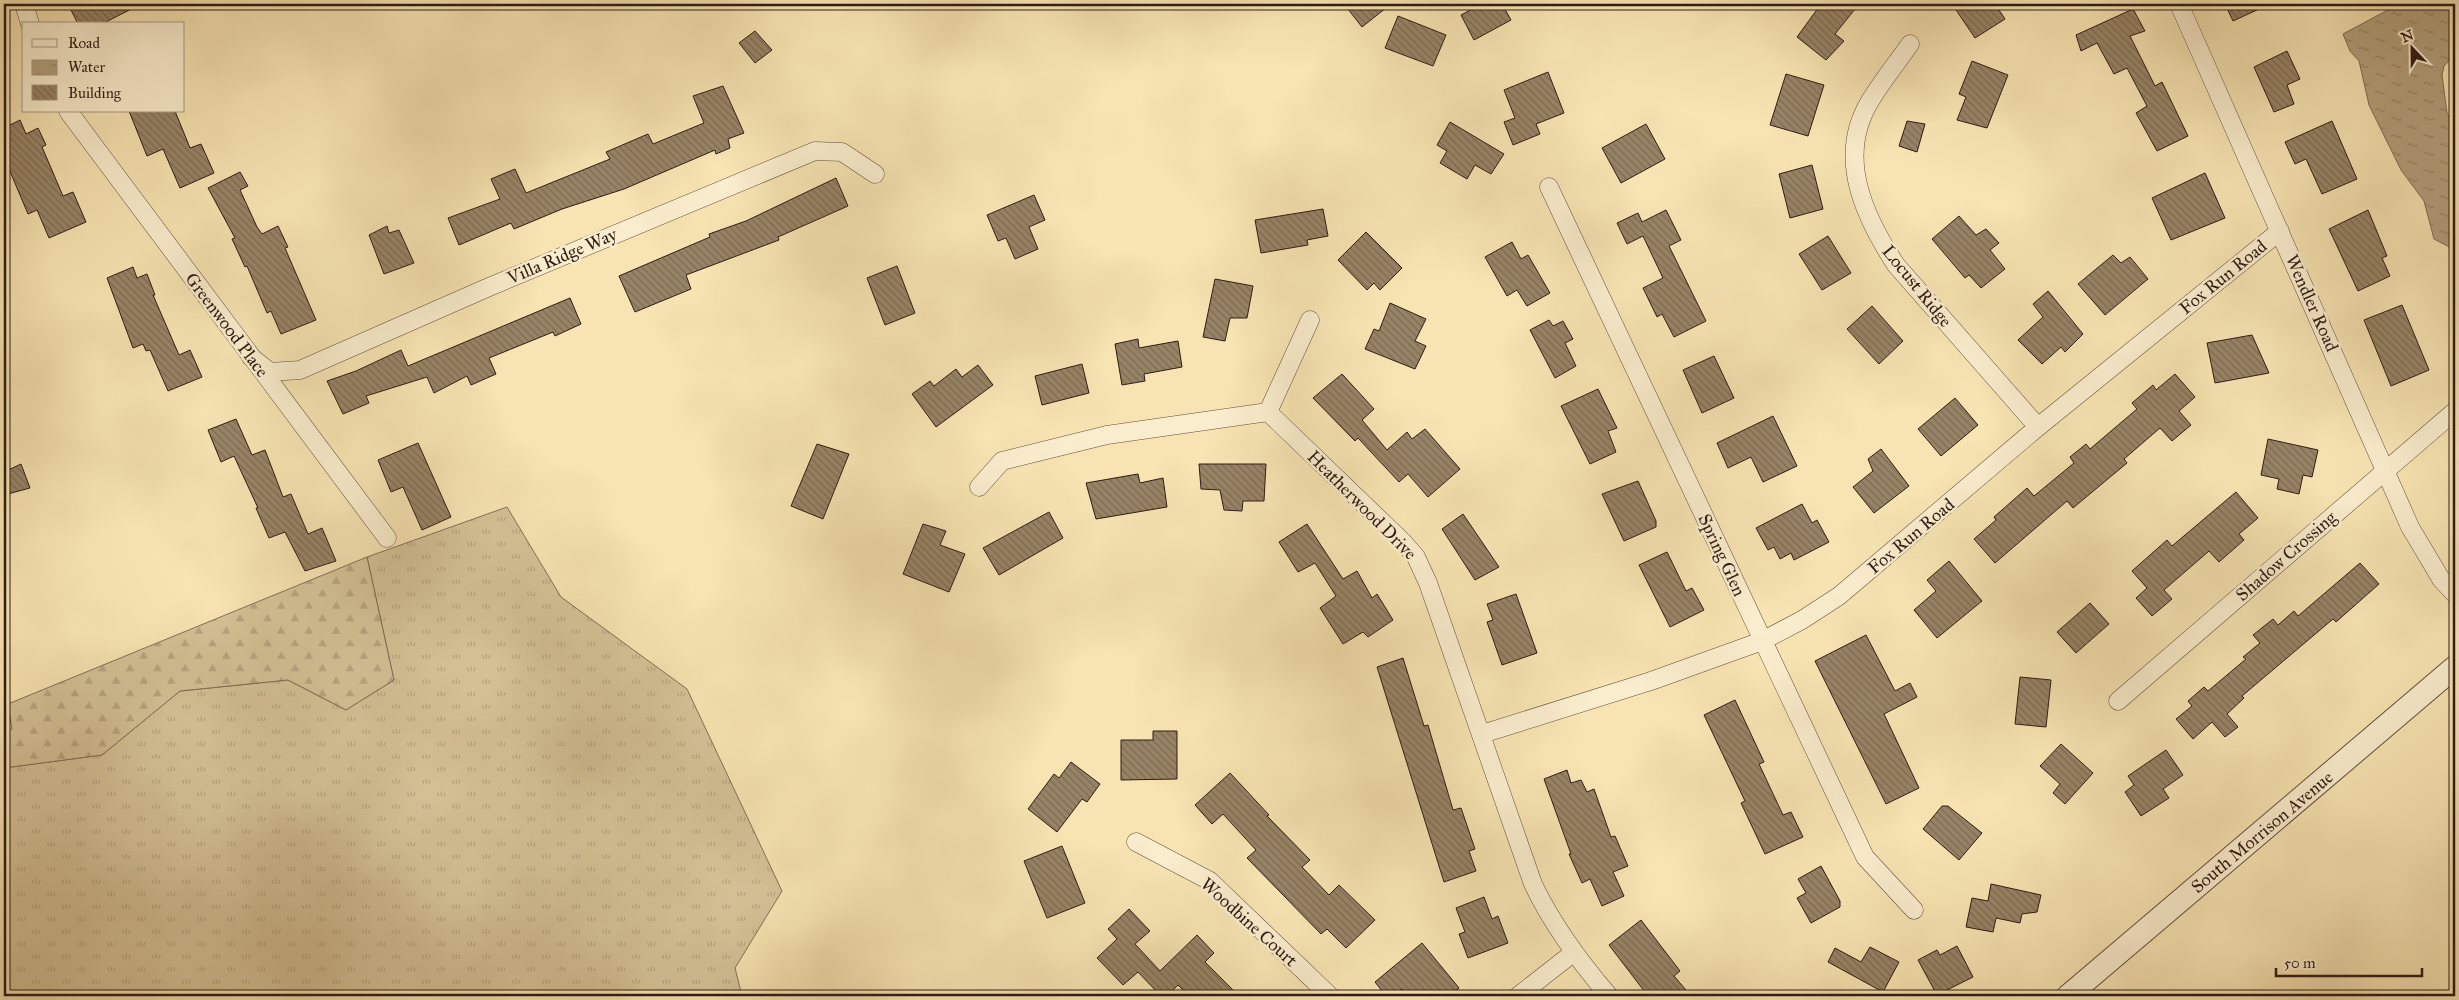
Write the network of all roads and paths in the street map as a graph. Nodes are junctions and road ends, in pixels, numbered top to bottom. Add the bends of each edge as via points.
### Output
1 (24, 4) edge
2 (2179, 4) edge
3 (29, 22) edge
4 (1910, 44) dead end
5 (69, 112) edge
6 (875, 174) dead end
7 (1549, 187) dead end
8 (2280, 231) junction
9 (1310, 320) dead end
10 (251, 357) junction
11 (2455, 411) edge
12 (1268, 412) junction
13 (2038, 427) junction
14 (2386, 470) junction
15 (979, 487) dead end
16 (387, 538) dead end
17 (2455, 594) edge
18 (1762, 641) junction
19 (2455, 667) edge
20 (2118, 701) dead end
21 (1482, 734) junction
22 (1136, 842) dead end
23 (1914, 910) dead end
24 (1573, 953) junction
25 (1330, 996) edge
26 (1518, 996) edge
27 (1609, 996) edge
28 (2068, 996) edge

1 - 3 street
2 - 8 street, Wendler Road
4 - 13 street, Locust Ridge via 1869,102 1860,124 1853,150 1864,210 1896,265
5 - 10 street, Greenwood Place
6 - 10 street, Villa Ridge Way via 842,152 814,151 300,370 270,372
7 - 18 street, Spring Glen
8 - 13 street, Fox Run Road
8 - 14 street, Wendler Road
9 - 12 street
10 - 16 street, Greenwood Place
11 - 14 street, Shadow Crossing
12 - 15 street via 1107,435 1002,461
12 - 21 street, Heatherwood Drive via 1416,557
13 - 18 street, Fox Run Road via 1839,596
14 - 17 street, Wendler Road via 2410,527 2441,579
14 - 20 street, Shadow Crossing
18 - 21 street, Fox Run Road via 1651,681
18 - 23 street, Spring Glen via 1865,857
19 - 28 street, South Morrison Avenue
21 - 24 street, Heatherwood Drive via 1533,884
22 - 25 street, Woodbine Court via 1210,881
24 - 26 street
24 - 27 street, Heatherwood Drive

